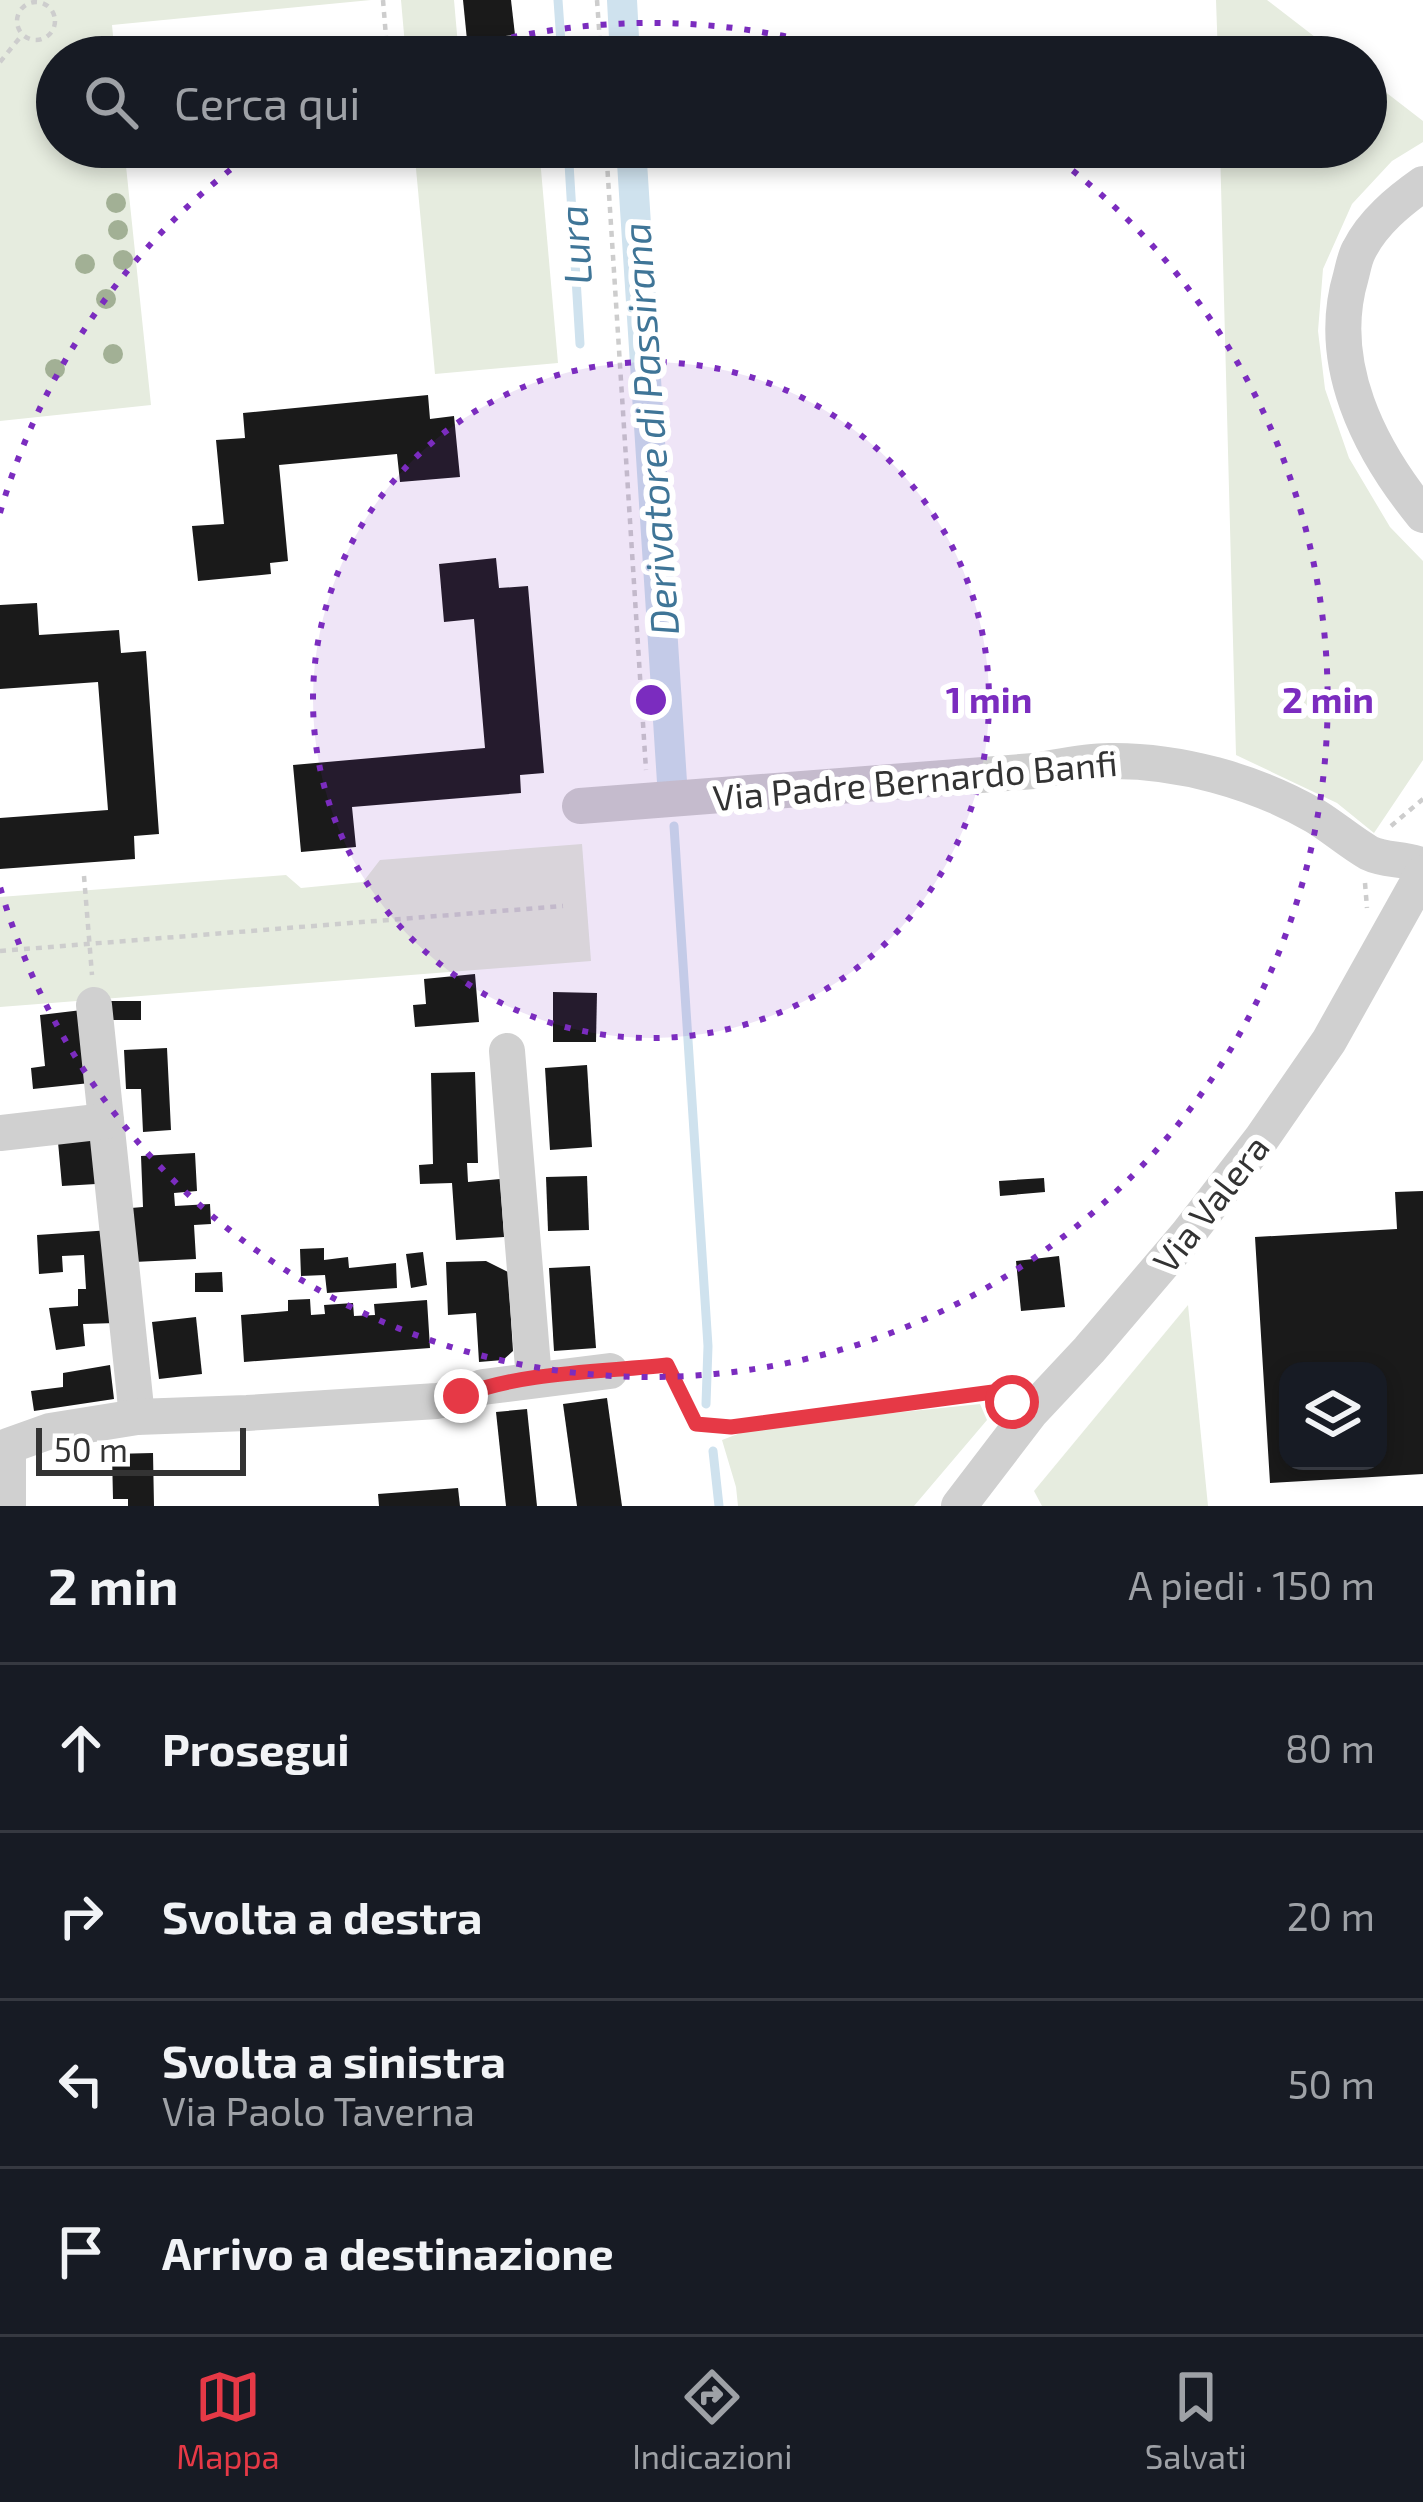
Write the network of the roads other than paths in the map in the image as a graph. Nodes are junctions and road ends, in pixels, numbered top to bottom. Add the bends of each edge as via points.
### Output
1 (1423, 184) edge
2 (1423, 515) edge
3 (580, 806) dead end
4 (1373, 855) junction
5 (1409, 890) edge
6 (94, 1005) road end
7 (507, 1051) dead end
8 (106, 1121) junction
9 (0, 1132) edge
10 (610, 1371) road end
11 (535, 1379) junction
12 (136, 1417) junction
13 (3, 1450) edge
14 (8, 1506) edge
15 (959, 1506) edge

1 - 2 street via 1394,205 1359,250 1344,301 1346,374 1398,484
3 - 4 street, Via Padre Bernardo Banfi via 1103,760 1156,762 1282,799
4 - 5 street, Via Padre Bernardo Banfi via 1386,891
4 - 5 street, Via Padre Bernardo Banfi via 1405,859
5 - 15 street, Via Valera via 1329,1041 1262,1138
6 - 8 street
7 - 11 street
8 - 9 street
8 - 12 street
10 - 11 street
11 - 12 street via 437,1401
12 - 13 street via 50,1431
13 - 14 street

